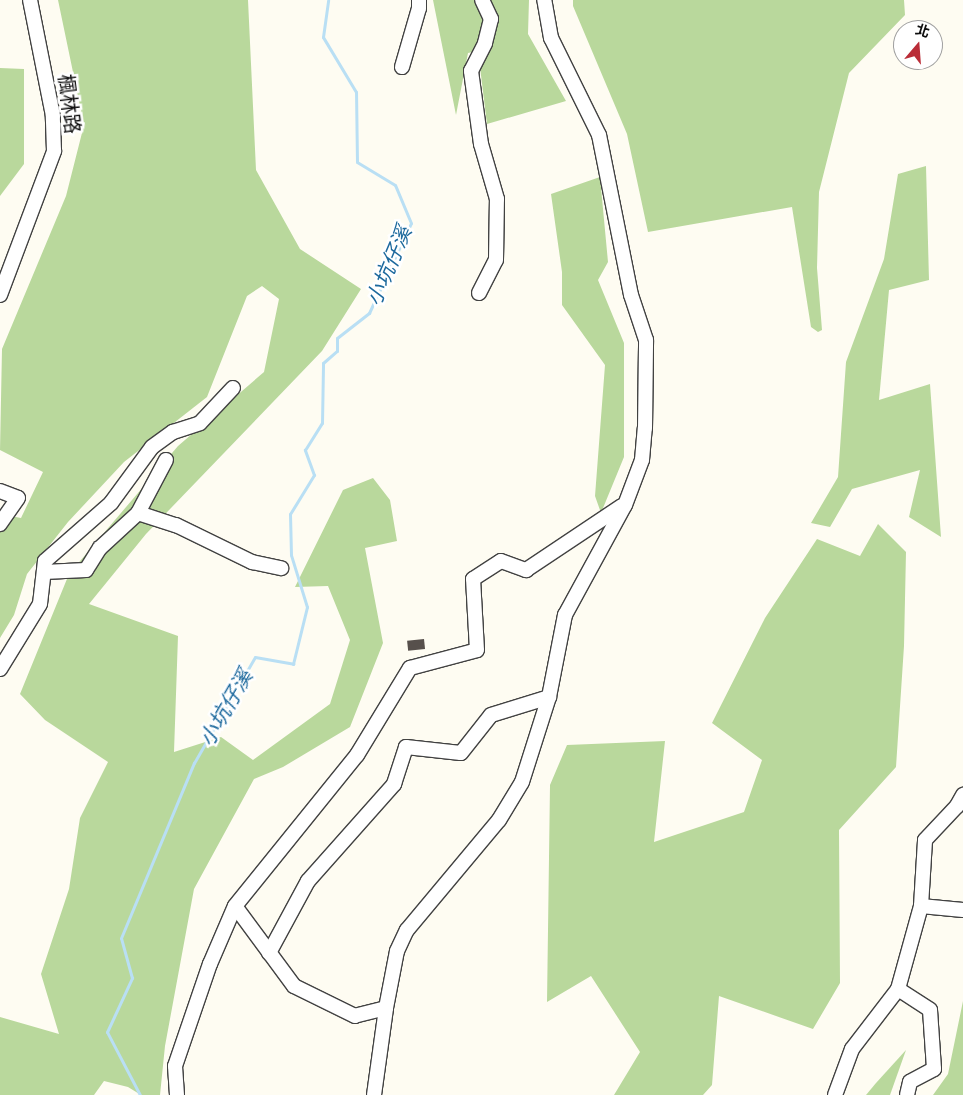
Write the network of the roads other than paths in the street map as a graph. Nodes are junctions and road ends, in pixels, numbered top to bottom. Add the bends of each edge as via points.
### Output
1 (30, 0) edge
2 (419, 0) edge
3 (482, 0) edge
4 (544, 0) edge
5 (402, 67) dead end
6 (479, 293) dead end
7 (0, 295) edge
8 (233, 388) dead end
9 (166, 460) dead end
10 (0, 491) edge
11 (624, 505) junction
12 (138, 514) junction
13 (0, 524) edge
14 (281, 568) dead end
15 (44, 572) junction
16 (0, 669) edge
17 (549, 697) junction
18 (963, 795) edge
19 (235, 906) junction
20 (920, 906) junction
21 (963, 910) edge
22 (269, 953) junction
23 (898, 989) junction
24 (386, 1008) junction
25 (177, 1095) edge
26 (374, 1095) edge
27 (835, 1095) edge
28 (907, 1095) edge

1 - 7 street, 楓林路 via 53,116 54,151
2 - 5 street
3 - 6 street via 492,19 471,71 481,144 497,199 496,260
4 - 11 street via 551,38 599,134 631,295 646,340 642,460
8 - 15 street via 200,423 173,432 152,447 111,503 46,561
9 - 12 street
10 - 13 street via 18,498
11 - 17 street via 565,615
11 - 19 street via 526,570 501,561 473,579 477,650 410,668 357,755
12 - 14 street via 176,525 252,562
12 - 15 street via 100,548 86,570
15 - 16 street via 40,604
17 - 22 street via 491,716 461,753 406,747 394,784 308,881
17 - 24 street via 522,782 499,820 407,930 398,951
18 - 20 street via 957,806 925,840
19 - 22 street
19 - 25 street via 210,964 175,1066
20 - 21 street
20 - 23 street
22 - 24 street via 294,986 355,1016
23 - 27 street via 852,1048
23 - 28 street via 930,1010 934,1069 910,1082
24 - 26 street

